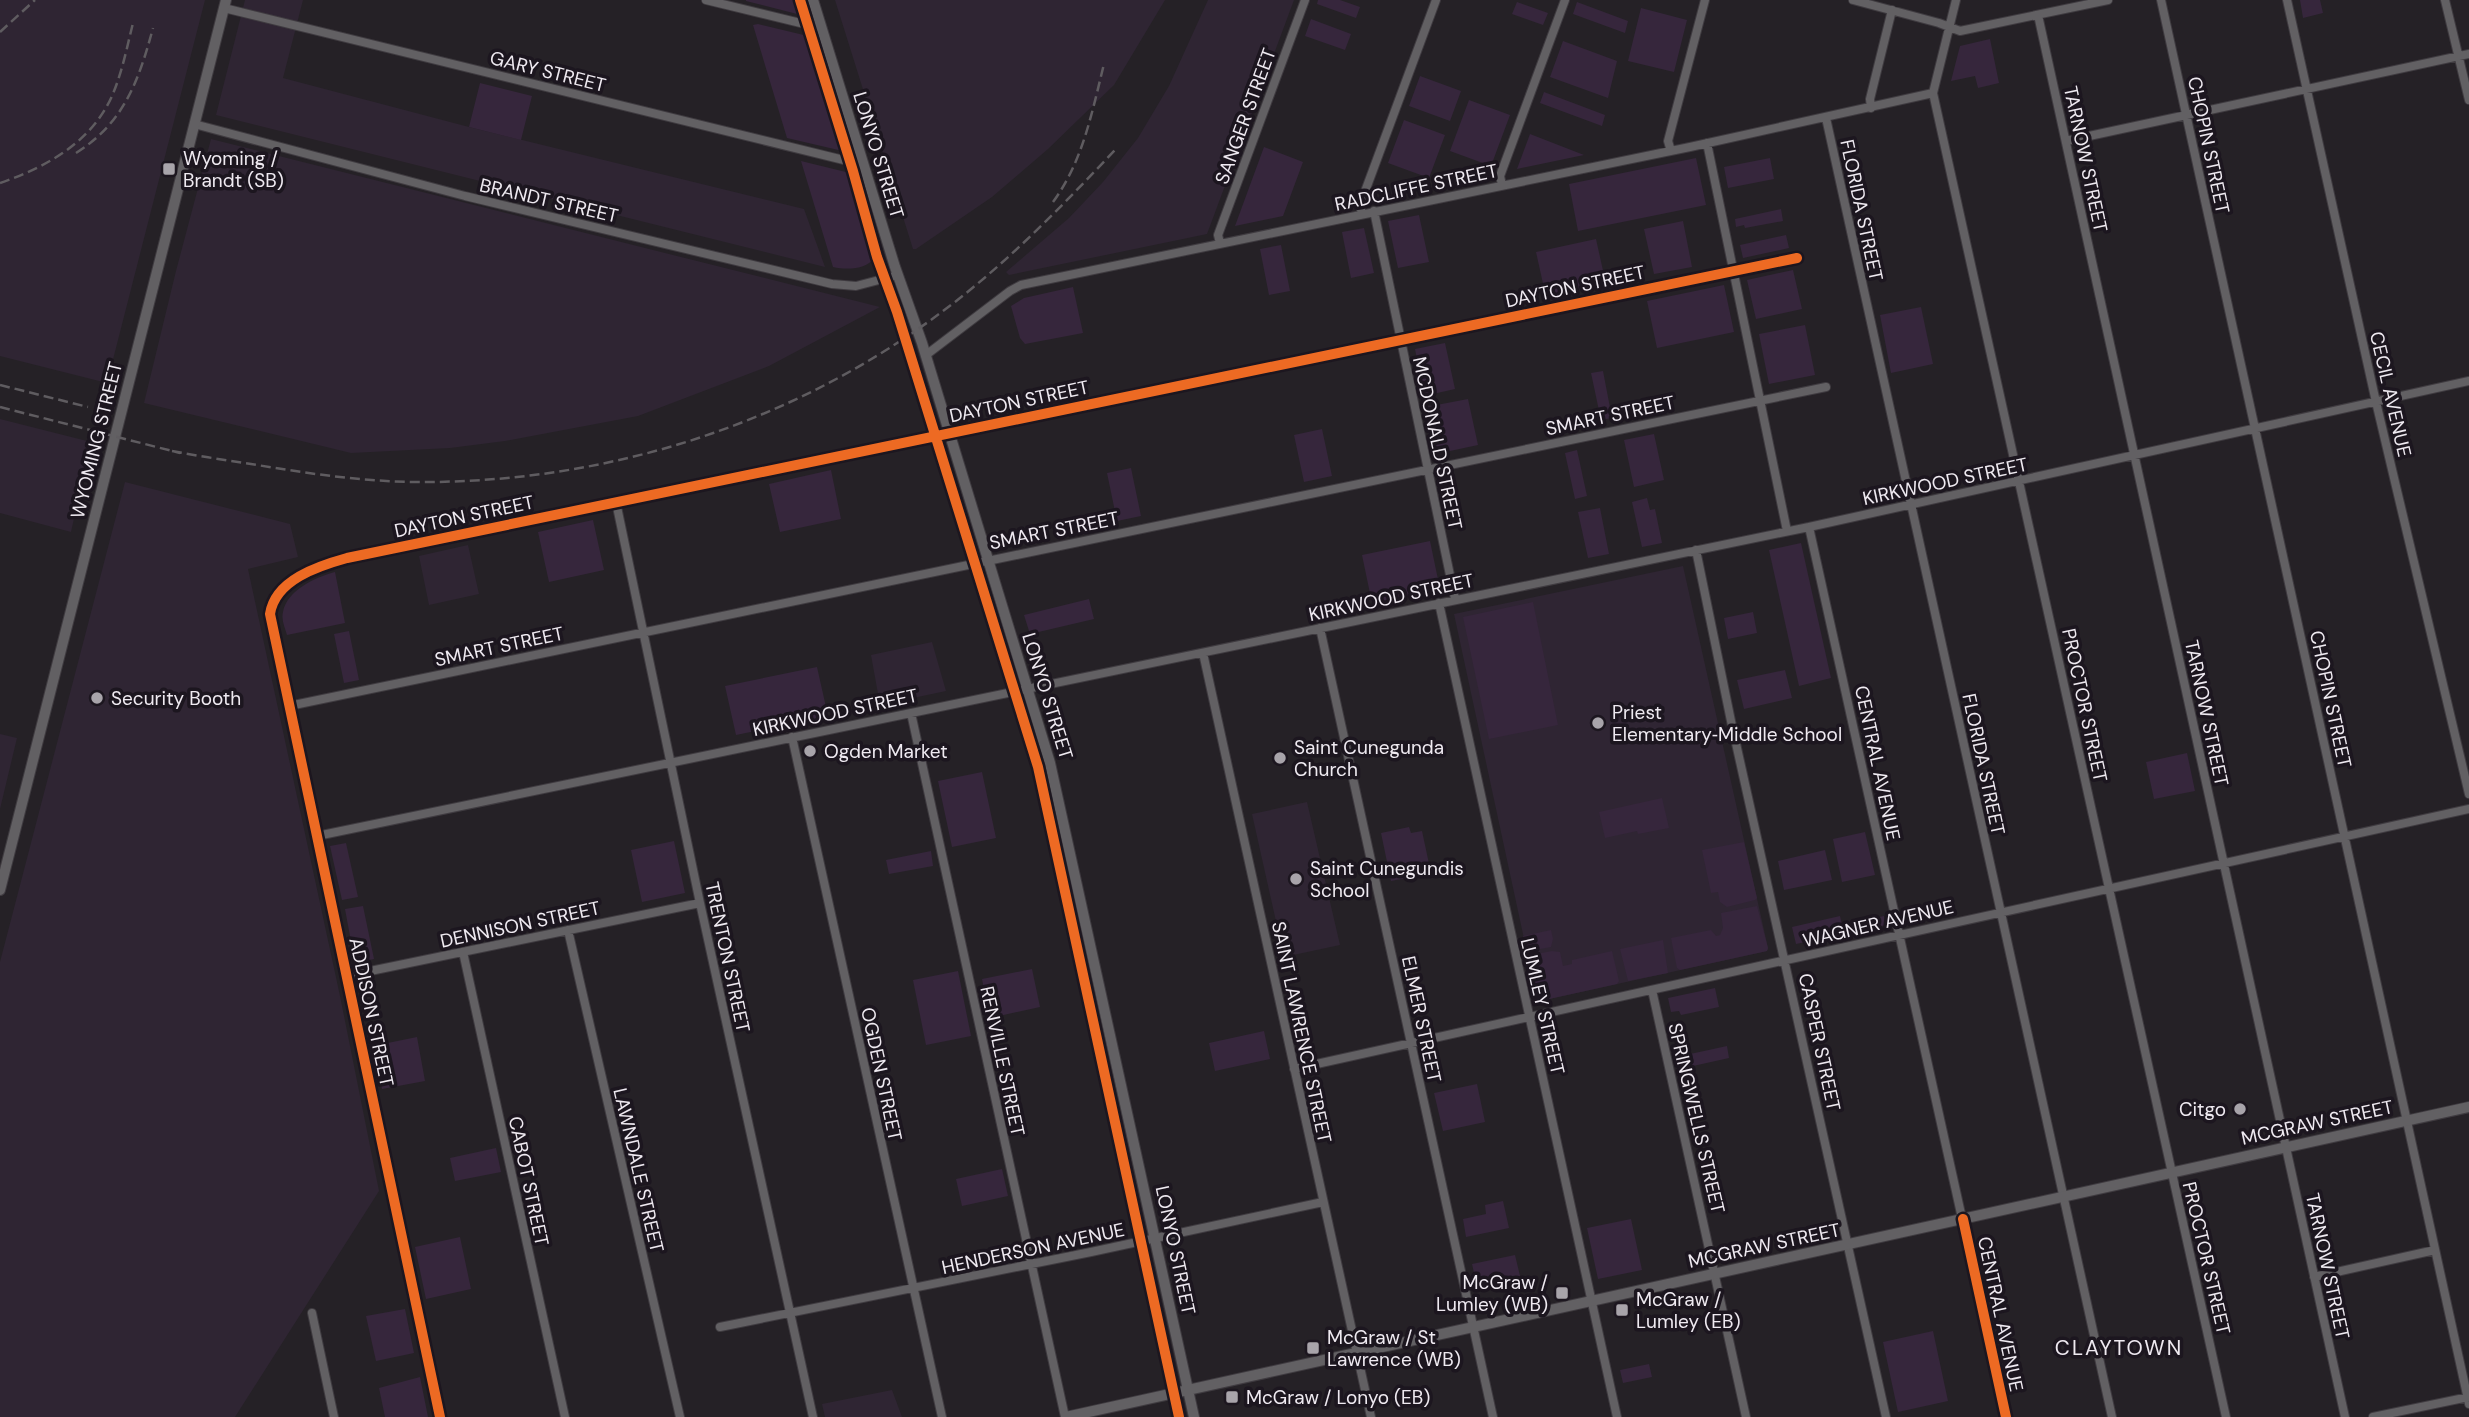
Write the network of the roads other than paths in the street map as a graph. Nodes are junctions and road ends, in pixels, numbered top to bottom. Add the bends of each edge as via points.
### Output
1 (706, 0) edge
2 (813, 0) edge
3 (1305, 0) edge
4 (1436, 0) edge
5 (1565, 0) edge
6 (1705, 0) edge
7 (1853, 0) edge
8 (1956, 0) edge
9 (2108, 0) edge
10 (2161, 0) edge
11 (2287, 0) edge
12 (2445, 0) edge
13 (225, 4) edge
14 (1892, 10) junction
15 (2038, 15) junction
16 (1950, 27) junction
17 (821, 28) junction
18 (2469, 54) edge
19 (2458, 56) junction
20 (2307, 89) junction
21 (1933, 93) junction
22 (2469, 100) edge
23 (1871, 108) junction
24 (2186, 115) junction
25 (1826, 118) junction
26 (194, 124) junction
27 (2066, 141) junction
28 (1707, 143) junction
29 (1671, 151) junction
30 (864, 165) junction
31 (1502, 185) junction
32 (1374, 211) junction
33 (1362, 214) junction
34 (1220, 243) junction
35 (1797, 258) dead end
36 (1734, 271) junction
37 (898, 275) junction
38 (1401, 340) junction
39 (926, 355) junction
40 (2469, 381) edge
41 (1826, 387) dead end
42 (1760, 400) junction
43 (2376, 402) junction
44 (2255, 429) junction
45 (949, 433) junction
46 (2134, 455) junction
47 (1428, 469) junction
48 (2020, 480) junction
49 (616, 502) junction
50 (1911, 504) junction
51 (1810, 527) junction
52 (1787, 531) junction
53 (1696, 550) junction
54 (988, 560) junction
55 (1455, 599) junction
56 (1439, 603) junction
57 (270, 614) joint
58 (1320, 628) junction
59 (643, 632) junction
60 (1203, 653) junction
61 (1028, 688) junction
62 (289, 706) junction
63 (911, 713) junction
64 (792, 737) junction
65 (670, 763) junction
66 (2469, 794) edge
67 (2469, 809) edge
68 (317, 836) junction
69 (2345, 836) junction
70 (2224, 863) junction
71 (2109, 888) junction
72 (0, 890) edge
73 (700, 902) junction
74 (2001, 912) junction
75 (568, 930) junction
76 (1900, 934) junction
77 (463, 952) junction
78 (1786, 960) junction
79 (346, 976) junction
80 (1652, 990) junction
81 (1530, 1017) junction
82 (1411, 1043) junction
83 (1294, 1069) junction
84 (2469, 1107) edge
85 (2406, 1121) junction
86 (2286, 1147) junction
87 (2172, 1172) junction
88 (2063, 1196) junction
89 (1323, 1202) junction
90 (1963, 1219) junction
91 (1155, 1239) junction
92 (1848, 1244) junction
93 (2435, 1250) junction
94 (1032, 1265) junction
95 (1715, 1273) junction
96 (2314, 1277) junction
97 (914, 1289) junction
98 (1591, 1300) junction
99 (312, 1313) dead end
100 (790, 1313) junction
101 (1473, 1326) junction
102 (720, 1327) dead end
103 (1356, 1352) junction
104 (1188, 1390) junction
105 (2469, 1399) edge
106 (334, 1417) edge
107 (440, 1417) edge
108 (565, 1417) edge
109 (680, 1417) edge
110 (813, 1417) edge
111 (942, 1417) edge
112 (1066, 1417) edge
113 (1194, 1417) edge
114 (1371, 1417) edge
115 (1493, 1417) edge
116 (1617, 1417) edge
117 (1746, 1417) edge
118 (1886, 1417) edge
119 (2006, 1417) edge
120 (2112, 1417) edge
121 (2226, 1417) edge
122 (2345, 1417) edge
123 (2373, 1417) edge

1 - 17 street
2 - 17 street, LONYO STREET
3 - 34 street, SANGER STREET via 1218,235
4 - 33 street via 1360,205
5 - 31 street via 1500,176
6 - 29 street via 1668,141
7 - 14 street
8 - 16 street, PROCTOR STREET
9 - 15 street
10 - 24 street, CHOPIN STREET
11 - 20 street, CECIL AVENUE
12 - 19 street
13 - 26 street, WYOMING STREET
13 - 30 street, GARY STREET
14 - 16 street
14 - 23 street
15 - 16 street via 1960,31
15 - 27 street, TARNOW STREET
16 - 21 street, PROCTOR STREET
17 - 30 street, LONYO STREET
18 - 19 street
19 - 20 street
19 - 22 street
20 - 24 street
20 - 43 street, CECIL AVENUE
21 - 23 street, RADCLIFFE STREET
21 - 48 street, PROCTOR STREET
23 - 25 street, RADCLIFFE STREET
24 - 27 street
24 - 44 street, CHOPIN STREET
25 - 28 street, RADCLIFFE STREET
25 - 50 street, FLORIDA STREET
26 - 37 street, BRANDT STREET via 466,196 832,284 856,286
26 - 72 street, WYOMING STREET
27 - 46 street, TARNOW STREET
28 - 29 street, RADCLIFFE STREET
28 - 36 street
29 - 31 street, RADCLIFFE STREET
30 - 37 street, LONYO STREET
31 - 32 street, RADCLIFFE STREET
32 - 33 street, RADCLIFFE STREET
32 - 38 street, MCDONALD STREET
33 - 34 street, RADCLIFFE STREET
34 - 39 street, RADCLIFFE STREET via 1021,285
35 - 36 street, DAYTON STREET
36 - 38 street, DAYTON STREET
36 - 42 street
37 - 39 street, LONYO STREET
38 - 45 street, DAYTON STREET
38 - 47 street, MCDONALD STREET
39 - 45 street, LONYO STREET
40 - 43 street, KIRKWOOD STREET
41 - 42 street, SMART STREET
42 - 47 street, SMART STREET
42 - 52 street
43 - 44 street, KIRKWOOD STREET
43 - 66 street, CECIL AVENUE
44 - 46 street, KIRKWOOD STREET
44 - 69 street, CHOPIN STREET
45 - 49 street, DAYTON STREET
45 - 54 street, LONYO STREET
46 - 48 street, KIRKWOOD STREET
46 - 70 street, TARNOW STREET
47 - 54 street, SMART STREET
47 - 55 street, MCDONALD STREET
48 - 50 street, KIRKWOOD STREET
48 - 71 street, PROCTOR STREET
49 - 57 street, DAYTON STREET via 327,563 291,583 273,603
49 - 59 street, TRENTON STREET
50 - 51 street, KIRKWOOD STREET
50 - 74 street, FLORIDA STREET
51 - 52 street, KIRKWOOD STREET
51 - 76 street, CENTRAL AVENUE
52 - 53 street, KIRKWOOD STREET
53 - 55 street, KIRKWOOD STREET
53 - 78 street, CASPER STREET
54 - 59 street, SMART STREET
54 - 61 street, LONYO STREET
55 - 56 street, KIRKWOOD STREET
56 - 58 street, KIRKWOOD STREET
56 - 81 street, LUMLEY STREET
57 - 62 street, ADDISON STREET
58 - 60 street, KIRKWOOD STREET
58 - 82 street, ELMER STREET
59 - 62 street, SMART STREET
59 - 65 street, TRENTON STREET
60 - 61 street, KIRKWOOD STREET
60 - 83 street, SAINT LAWRENCE STREET
61 - 63 street, KIRKWOOD STREET
61 - 91 street, LONYO STREET via 1054,779
62 - 68 street, ADDISON STREET
63 - 64 street, KIRKWOOD STREET
63 - 94 street, RENVILLE STREET
64 - 65 street, KIRKWOOD STREET
64 - 97 street, OGDEN STREET
65 - 68 street, KIRKWOOD STREET
65 - 73 street, TRENTON STREET
67 - 69 street, WAGNER AVENUE
68 - 79 street, ADDISON STREET
69 - 70 street, WAGNER AVENUE
69 - 85 street, CHOPIN STREET
70 - 71 street, WAGNER AVENUE
70 - 86 street, TARNOW STREET
71 - 74 street, WAGNER AVENUE
71 - 87 street, PROCTOR STREET
73 - 75 street, DENNISON STREET
73 - 100 street, TRENTON STREET
74 - 76 street, WAGNER AVENUE
74 - 88 street, FLORIDA STREET
75 - 77 street, DENNISON STREET
75 - 109 street, LAWNDALE STREET
76 - 78 street, WAGNER AVENUE
76 - 90 street, CENTRAL AVENUE
77 - 79 street, DENNISON STREET
77 - 108 street, CABOT STREET
78 - 80 street, WAGNER AVENUE
78 - 92 street, CASPER STREET
79 - 107 street, ADDISON STREET
80 - 81 street, WAGNER AVENUE
80 - 95 street, SPRINGWELLS STREET
81 - 82 street, WAGNER AVENUE
81 - 98 street, LUMLEY STREET
82 - 83 street, WAGNER AVENUE
82 - 101 street, ELMER STREET
83 - 89 street, SAINT LAWRENCE STREET
84 - 85 street, MCGRAW STREET
85 - 86 street, MCGRAW STREET
85 - 93 street, CHOPIN STREET
86 - 87 street, MCGRAW STREET
86 - 96 street, TARNOW STREET
87 - 88 street, MCGRAW STREET
87 - 121 street, PROCTOR STREET
88 - 90 street, MCGRAW STREET
88 - 120 street, FLORIDA STREET
89 - 91 street, HENDERSON AVENUE
89 - 103 street, SAINT LAWRENCE STREET
90 - 92 street, MCGRAW STREET
90 - 119 street, CENTRAL AVENUE
91 - 94 street, HENDERSON AVENUE
91 - 104 street, LONYO STREET
92 - 95 street, MCGRAW STREET
92 - 118 street, CASPER STREET
93 - 96 street
93 - 105 street, CHOPIN STREET
94 - 97 street, HENDERSON AVENUE
94 - 112 street, RENVILLE STREET
95 - 98 street, MCGRAW STREET
95 - 117 street, SPRINGWELLS STREET
96 - 122 street, TARNOW STREET
97 - 100 street, HENDERSON AVENUE
97 - 111 street, OGDEN STREET
98 - 101 street, MCGRAW STREET
98 - 116 street, LUMLEY STREET
99 - 106 street
100 - 102 street, HENDERSON AVENUE
100 - 110 street, TRENTON STREET
101 - 103 street, MCGRAW STREET
101 - 115 street, ELMER STREET
103 - 104 street, MCGRAW STREET
103 - 114 street, SAINT LAWRENCE STREET
104 - 112 street, MCGRAW STREET
104 - 113 street, LONYO STREET
105 - 123 street

